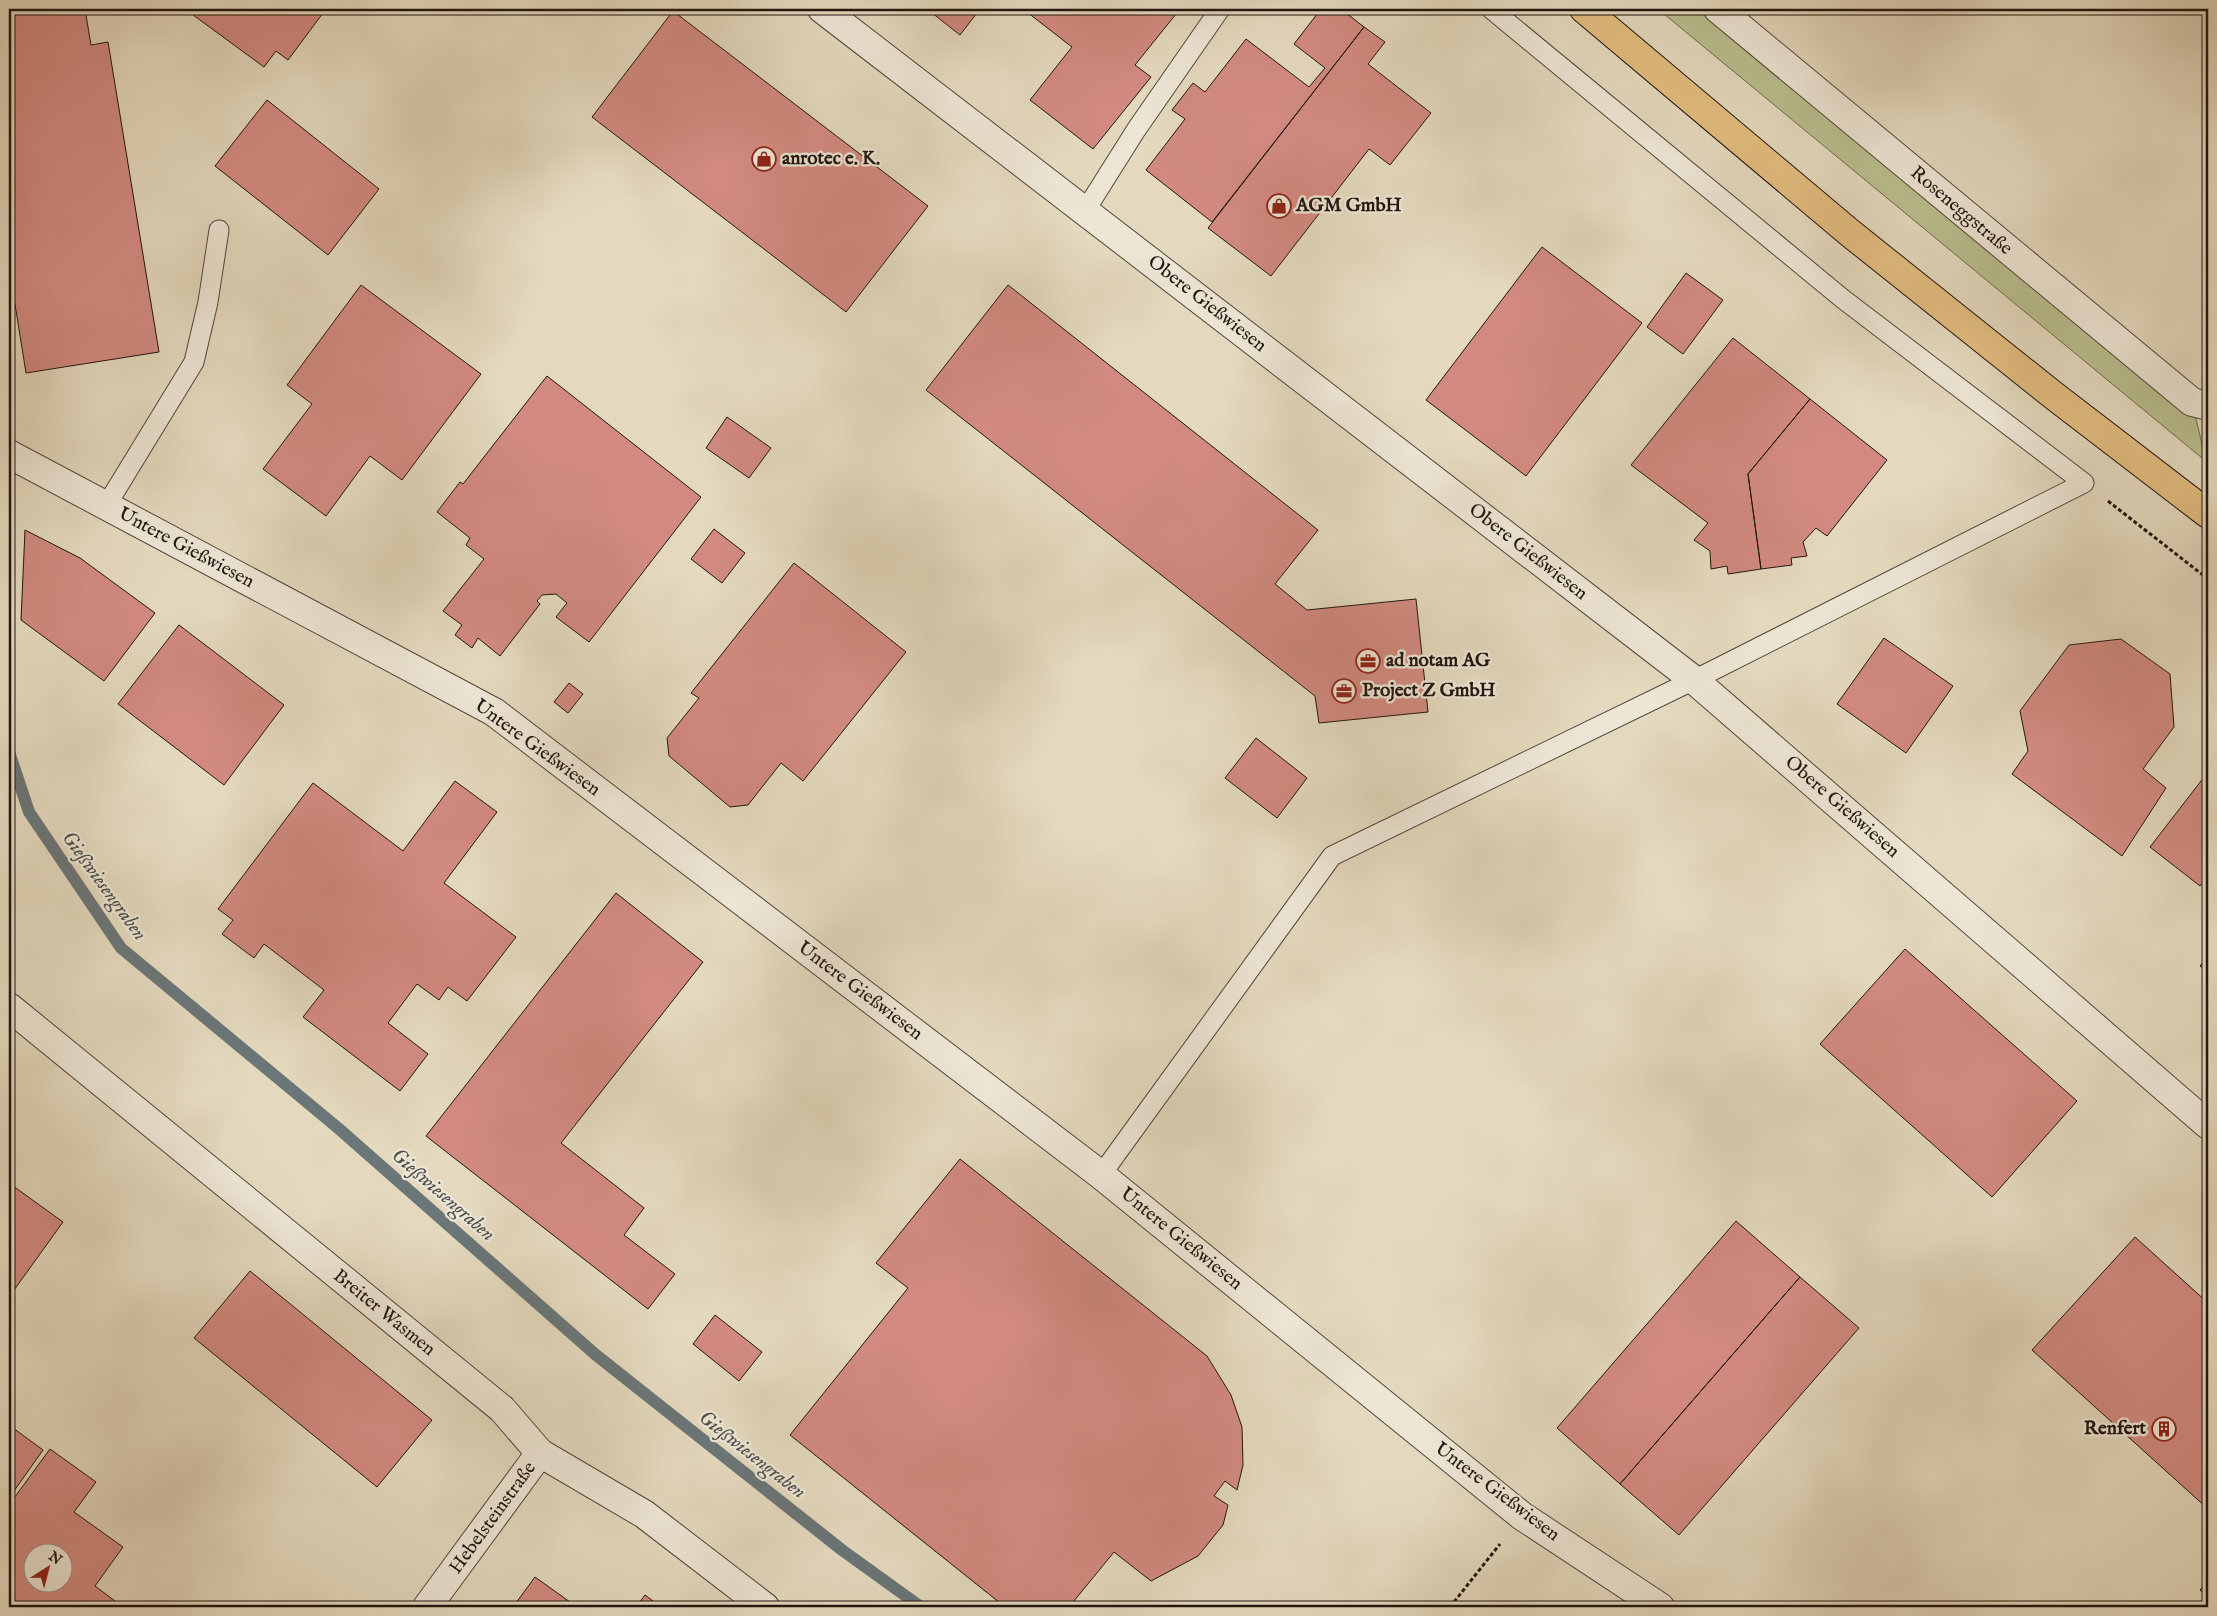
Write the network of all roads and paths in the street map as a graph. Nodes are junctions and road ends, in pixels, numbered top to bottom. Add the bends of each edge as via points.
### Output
1 (822, 9) edge
2 (1220, 9) edge
3 (1490, 9) edge
4 (1584, 9) edge
5 (1718, 9) edge
6 (1085, 211) junction
7 (219, 230) dead end
8 (2208, 406) edge
9 (9, 454) edge
10 (2084, 483) junction
11 (106, 506) junction
12 (2208, 514) edge
13 (2208, 579) edge
14 (1694, 680) junction
15 (9, 1008) edge
16 (2208, 1125) edge
17 (1100, 1175) junction
18 (540, 1453) junction
19 (1522, 1516) junction
20 (427, 1607) edge
21 (765, 1607) edge
22 (1450, 1607) edge
23 (1660, 1607) edge

1 - 6 street, Obere Gießwiesen
2 - 6 lane via 1136,130
3 - 10 lane via 1843,299
4 - 12 main road via 1850,233 2053,396
5 - 8 street, Roseneggstraße via 2192,402
6 - 14 street, Obere Gießwiesen
7 - 11 lane via 208,302 194,362
9 - 11 street, Untere Gießwiesen
10 - 13 path
10 - 14 lane
11 - 17 street, Untere Gießwiesen via 494,712
14 - 16 street, Obere Gießwiesen
14 - 17 lane via 1332,856
15 - 18 street, Breiter Wasmen via 502,1408
17 - 19 street, Untere Gießwiesen
18 - 20 street, Hebelsteinstraße
18 - 21 street, Breiter Wasmen via 644,1514
19 - 22 path
19 - 23 street, Untere Gießwiesen

